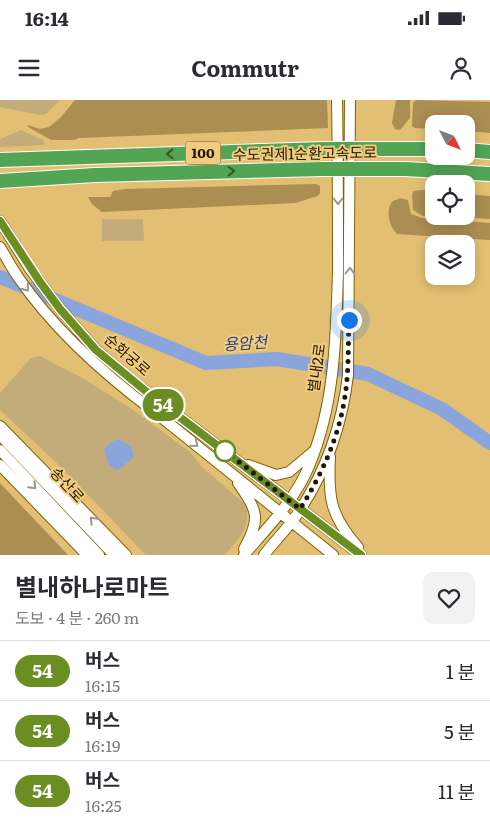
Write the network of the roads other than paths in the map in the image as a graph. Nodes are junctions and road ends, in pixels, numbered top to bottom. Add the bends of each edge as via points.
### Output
1 (337, 100) edge
2 (350, 100) edge
3 (425, 150) edge
4 (475, 151) edge
5 (490, 152) edge
6 (0, 160) edge
7 (490, 174) edge
8 (0, 181) edge
9 (0, 221) edge
10 (0, 247) edge
11 (0, 426) edge
12 (0, 435) edge
13 (331, 448) junction
14 (0, 450) edge
15 (315, 450) junction
16 (239, 462) junction
17 (0, 465) edge
18 (232, 474) junction
19 (289, 500) junction
20 (300, 509) junction
21 (280, 512) junction
22 (291, 522) junction
23 (86, 555) edge
24 (99, 555) edge
25 (114, 555) edge
26 (126, 555) edge
27 (243, 555) edge
28 (264, 555) edge
29 (333, 555) edge
30 (361, 555) edge
31 (365, 555) edge

1 -> 15 street, 별내2로 via 337,320 332,374
13 -> 2 street, 별내2로 via 342,414 348,375
3 -> 6 highway, 수도권제1순환고속도로 / 100, bridge via 324,149
4 - 5 highway
8 -> 7 highway, 수도권제1순환고속도로 / 100, bridge via 94,175 324,169
9 - 16 street, 순화궁로 via 30,269 96,350
10 -> 18 street, 순화궁로 via 18,277 88,358
26 -> 11 street
12 - 25 street, 송산로
13 - 20 street, 별내2로 via 321,475
13 - 31 street via 329,477 337,519
14 -> 24 street, 송산로
15 - 16 street via 289,472 276,474
15 - 19 street, 별내2로
16 - 19 street, 순화궁로
17 - 23 street
18 - 21 street, 순화궁로
18 - 27 street via 250,500 256,516 254,530
19 - 20 street, 순화궁로
19 - 21 street, 별내2로
20 - 22 street, 별내2로
20 - 30 street, 순화궁로
21 - 22 street, 순화궁로
21 - 27 street, 별내2로
22 - 28 street, 별내2로
22 - 29 street, 순화궁로

